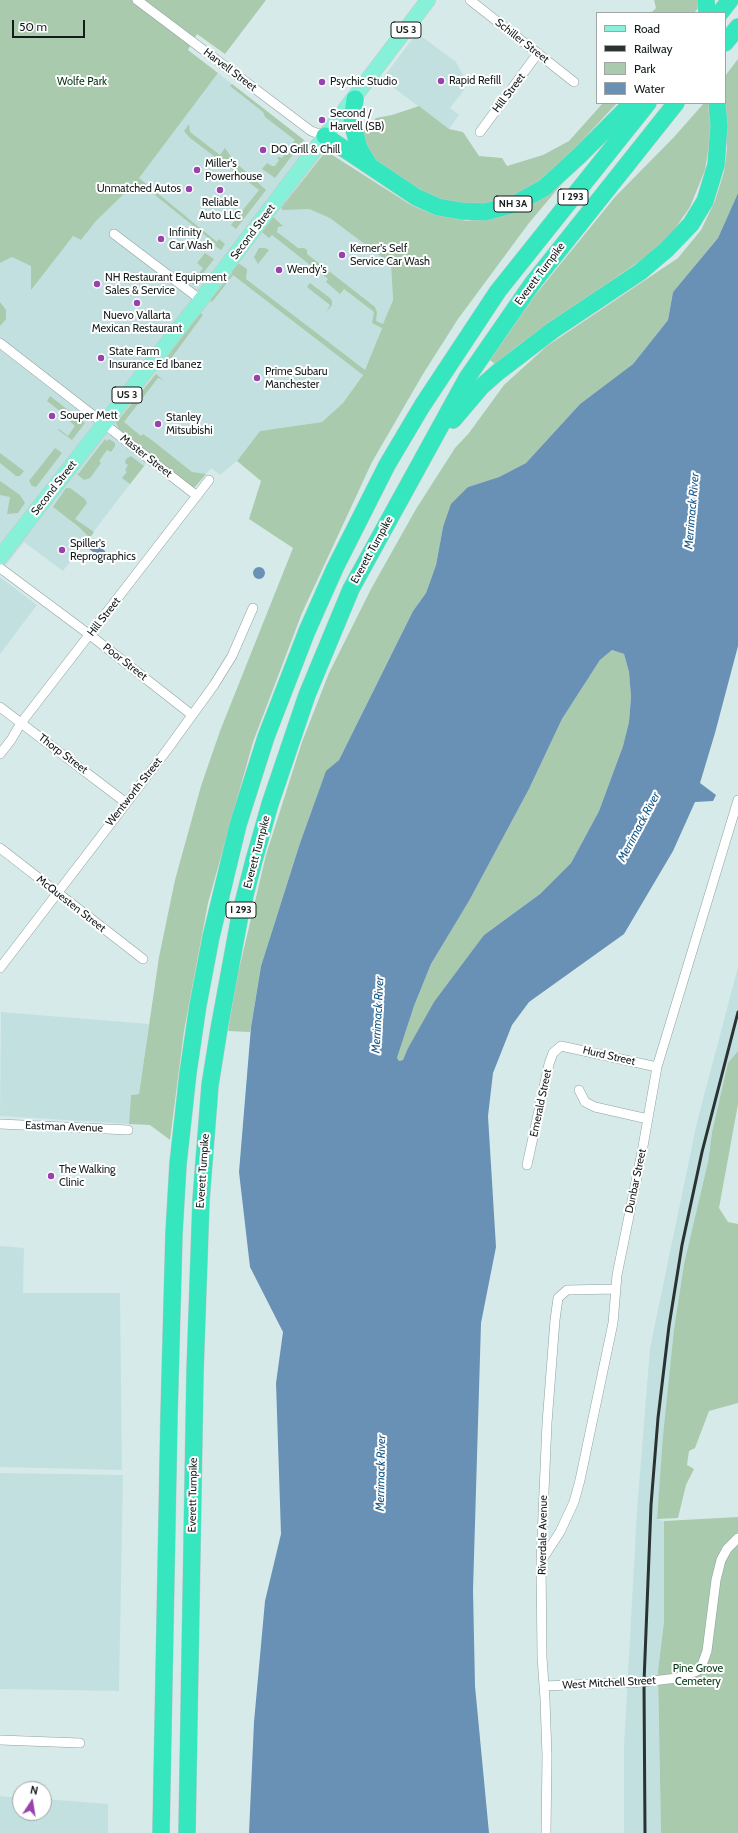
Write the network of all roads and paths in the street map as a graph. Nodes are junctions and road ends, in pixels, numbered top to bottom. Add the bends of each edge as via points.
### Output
1 (137, 0) edge
2 (428, 0) edge
3 (470, 0) edge
4 (706, 0) edge
5 (730, 0) edge
6 (707, 12) edge
7 (721, 12) edge
8 (738, 27) edge
9 (726, 42) edge
10 (538, 53) junction
11 (574, 82) dead end
12 (355, 98) junction
13 (631, 104) edge
14 (647, 104) edge
15 (675, 104) edge
16 (717, 104) edge
17 (480, 132) dead end
18 (325, 136) junction
19 (369, 165) junction
20 (114, 234) dead end
21 (201, 300) junction
22 (0, 343) edge
23 (105, 424) junction
24 (209, 480) dead end
25 (197, 496) junction
26 (0, 557) edge
27 (0, 568) edge
28 (351, 589) junction
29 (253, 608) dead end
30 (90, 635) junction
31 (0, 707) edge
32 (192, 715) junction
33 (21, 723) junction
34 (0, 754) edge
35 (738, 800) edge
36 (125, 802) junction
37 (0, 848) edge
38 (58, 893) junction
39 (143, 959) dead end
40 (0, 968) edge
41 (561, 1046) joint
42 (657, 1067) junction
43 (579, 1090) dead end
44 (648, 1119) junction
45 (0, 1124) edge
46 (128, 1130) dead end
47 (527, 1164) dead end
48 (615, 1289) junction
49 (738, 1538) edge
50 (541, 1561) junction
51 (544, 1686) junction
52 (0, 1740) edge
53 (80, 1743) dead end
54 (161, 1833) edge
55 (187, 1833) edge
56 (546, 1833) edge

1 - 18 street, Harvell Street via 274,104 311,130
2 - 12 main road, Second Street / US 3
3 - 10 street, Schiller Street
4 - 6 highway
5 - 7 highway
8 - 9 highway
10 - 11 street, Schiller Street
10 - 17 street, Hill Street
12 - 18 main road, Second Street / US 3
12 - 19 highway, NH 3A via 352,122 359,148
13 - 19 highway, NH 3A via 544,188 515,204 485,212 438,207 416,197
14 - 54 highway, Everett Turnpike / I 293 via 498,291 422,406 387,466 335,568 304,638 266,737 238,825 211,937 198,1005 178,1164 169,1416
15 - 28 highway, Everett Turnpike / I 293 via 563,244 494,336 466,378
16 - 28 highway via 719,126 716,165 705,201 691,224 640,272 553,330 481,387 447,427
18 - 19 highway
18 - 21 main road, Second Street / US 3
20 - 21 street
21 - 23 main road, Second Street / US 3
22 - 23 street, Master Street
23 - 25 street, Master Street
23 - 26 main road, Second Street / US 3
24 - 25 street, Hill Street
25 - 30 street, Hill Street
27 - 30 street, Poor Street
28 - 55 highway, Everett Turnpike / I 293 via 307,695 254,860 229,972 210,1085 201,1200 195,1372
29 - 32 street, Wentworth Street via 227,666
30 - 32 street, Poor Street
30 - 33 street, Hill Street
31 - 33 street, Thorp Street
32 - 36 street, Wentworth Street
33 - 34 street, Hill Street
33 - 36 street, Thorp Street
35 - 42 street, Dunbar Street
36 - 38 street, Wentworth Street
37 - 38 street, McQuesten Street
38 - 39 street, McQuesten Street
38 - 40 street, Wentworth Street
41 - 42 street, Hurd Street
41 - 47 street, Emerald Street via 553,1053 549,1064
42 - 44 street, Dunbar Street
43 - 44 street via 585,1102 595,1107
44 - 48 street, Dunbar Street
45 - 46 street, Eastman Avenue
48 - 50 street, Dunbar Street via 612,1323 580,1480 574,1502 560,1532
48 - 50 street, Riverdale Avenue via 567,1290 558,1298 554,1320
49 - 51 street, West Mitchell Street via 721,1560 707,1651 697,1671 677,1678 644,1682
50 - 51 street, Riverdale Avenue
51 - 56 street, Riverdale Avenue
52 - 53 street

